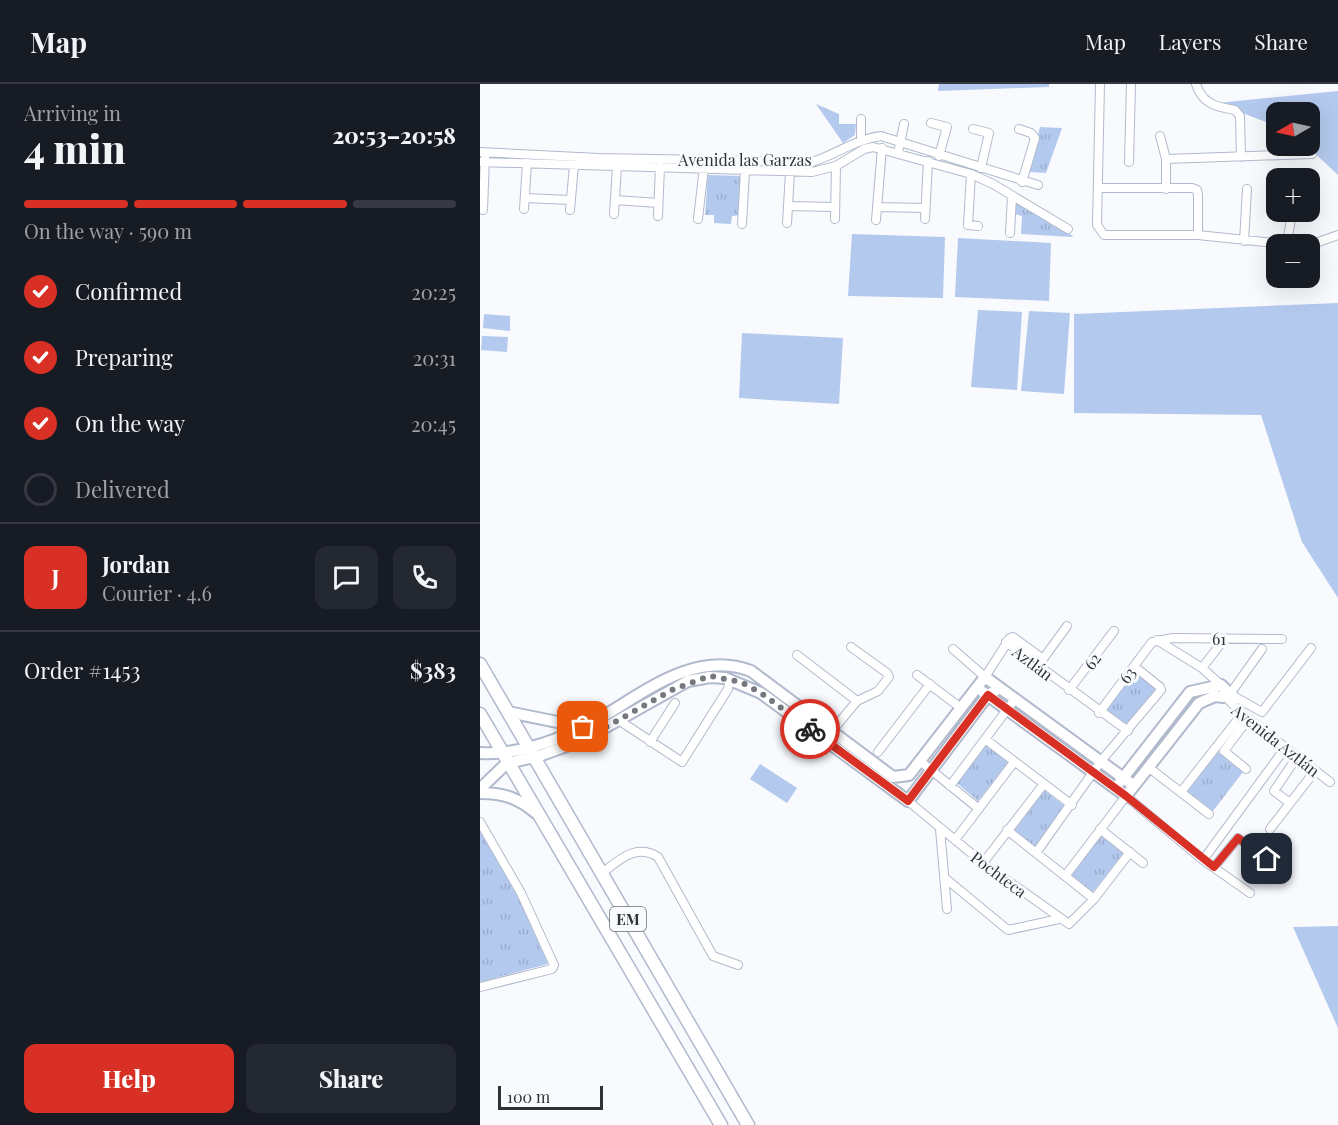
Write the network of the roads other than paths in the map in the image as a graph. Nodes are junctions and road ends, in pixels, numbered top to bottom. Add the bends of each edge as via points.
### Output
1 (1100, 84) edge
2 (1131, 84) edge
3 (1196, 84) edge
4 (861, 119) dead end
5 (930, 123) dead end
6 (904, 124) dead end
7 (973, 129) dead end
8 (1018, 129) dead end
9 (1160, 136) dead end
10 (861, 139) junction
11 (900, 142) junction
12 (882, 148) junction
13 (898, 153) junction
14 (939, 156) junction
15 (1266, 156) edge
16 (482, 157) edge
17 (1241, 157) junction
18 (1166, 159) junction
19 (704, 160) junction
20 (928, 160) junction
21 (599, 161) junction
22 (1129, 162) dead end
23 (527, 163) junction
24 (574, 165) junction
25 (616, 166) junction
26 (837, 166) junction
27 (660, 167) junction
28 (981, 168) junction
29 (704, 170) junction
30 (745, 171) junction
31 (790, 172) junction
32 (971, 174) junction
33 (998, 174) junction
34 (1022, 182) junction
35 (993, 184) junction
36 (1038, 185) dead end
37 (1098, 188) junction
38 (1166, 189) junction
39 (1247, 189) dead end
40 (1012, 196) junction
41 (525, 198) junction
42 (571, 200) junction
43 (615, 200) junction
44 (658, 203) junction
45 (788, 206) junction
46 (835, 207) junction
47 (877, 207) junction
48 (925, 208) junction
49 (524, 209) dead end
50 (483, 210) dead end
51 (570, 210) dead end
52 (615, 214) dead end
53 (658, 216) dead end
54 (698, 219) dead end
55 (835, 219) dead end
56 (925, 219) dead end
57 (876, 220) dead end
58 (787, 223) dead end
59 (742, 224) dead end
60 (978, 225) dead end
61 (1068, 229) dead end
62 (1010, 233) dead end
63 (1198, 235) junction
64 (1338, 236) edge
65 (1244, 242) junction
66 (1320, 242) edge
67 (1266, 243) edge
68 (1068, 626) dead end
69 (1114, 631) dead end
70 (1281, 639) dead end
71 (1157, 640) junction
72 (1006, 642) junction
73 (1218, 646) dead end
74 (851, 647) dead end
75 (1311, 648) dead end
76 (953, 649) dead end
77 (1262, 649) dead end
78 (797, 655) dead end
79 (480, 664) edge
80 (1202, 668) junction
81 (1138, 670) dead end
82 (917, 675) dead end
83 (985, 677) junction
84 (730, 679) junction
85 (930, 684) junction
86 (1221, 685) junction
87 (976, 687) junction
88 (1000, 688) junction
89 (1069, 690) junction
90 (988, 695) junction
91 (1226, 695) junction
92 (1015, 699) junction
93 (857, 701) junction
94 (675, 703) dead end
95 (961, 708) junction
96 (1008, 710) junction
97 (508, 712) junction
98 (1099, 713) junction
99 (480, 714) edge
100 (1245, 717) junction
101 (620, 721) junction
102 (832, 731) junction
103 (1128, 731) junction
104 (585, 732) junction
105 (985, 739) junction
106 (650, 742) junction
107 (1286, 747) junction
108 (878, 752) dead end
109 (480, 753) edge
110 (532, 753) junction
111 (1297, 757) junction
112 (504, 760) junction
113 (920, 761) junction
114 (1101, 761) junction
115 (1014, 762) junction
116 (1148, 767) junction
117 (882, 769) junction
118 (1246, 769) dead end
119 (931, 771) junction
120 (1315, 771) junction
121 (1093, 772) junction
122 (875, 778) junction
123 (1123, 778) junction
124 (1330, 782) dead end
125 (1043, 785) junction
126 (1133, 785) junction
127 (950, 786) junction
128 (1115, 788) junction
129 (480, 791) edge
130 (1181, 792) junction
131 (1126, 796) junction
132 (908, 801) junction
133 (1290, 803) junction
134 (1072, 805) junction
135 (979, 808) junction
136 (536, 813) junction
137 (1209, 814) dead end
138 (480, 822) edge
139 (940, 829) junction
140 (1100, 829) junction
141 (1270, 829) dead end
142 (1007, 830) junction
143 (955, 840) junction
144 (1130, 852) junction
145 (1036, 853) junction
146 (1267, 859) dead end
147 (1203, 860) junction
148 (983, 863) junction
149 (1143, 863) dead end
150 (1214, 867) junction
151 (601, 874) junction
152 (1066, 875) junction
153 (945, 878) junction
154 (1250, 893) dead end
155 (1094, 899) junction
156 (947, 909) dead end
157 (1059, 919) junction
158 (738, 965) dead end
159 (480, 987) edge
160 (721, 1125) edge
161 (748, 1125) edge

1 - 37 street
2 - 22 street
3 - 17 street via 1199,94 1214,106 1235,110 1240,116
4 - 10 street
5 - 14 street via 946,127
6 - 11 street
7 - 28 street via 989,134
8 - 34 street via 1035,138
9 - 18 street
10 - 11 street via 881,136
10 - 19 street, Avenida las Garzas via 835,155 812,162
11 - 13 street
11 - 14 street
12 - 13 street
12 - 26 street, Avenida las Garzas via 864,149
12 - 47 street
13 - 20 street
14 - 28 street
15 - 17 street
16 - 21 street, Avenida las Garzas
16 - 23 street, Avenida las Garzas
16 - 50 street
17 - 18 street
18 - 38 street
19 - 21 street, Avenida las Garzas
19 - 29 street
20 - 32 street
20 - 48 street
21 - 24 street, Avenida las Garzas
21 - 25 street, Avenida las Garzas
23 - 24 street, Avenida las Garzas
23 - 41 street
24 - 42 street
25 - 27 street, Avenida las Garzas
25 - 43 street
26 - 31 street, Avenida las Garzas
26 - 46 street
27 - 29 street, Avenida las Garzas
27 - 44 street
28 - 33 street
29 - 30 street, Avenida las Garzas
29 - 54 street
30 - 31 street, Avenida las Garzas
30 - 59 street
31 - 45 street
32 - 35 street
32 - 60 street via 968,225
33 - 34 street
33 - 35 street
34 - 36 street
35 - 40 street
37 - 38 street
37 - 63 street via 1096,225 1104,235
38 - 63 street via 1197,190
39 - 65 street
40 - 61 street
40 - 62 street
41 - 42 street
41 - 49 street
42 - 51 street
43 - 44 street
43 - 52 street
44 - 53 street
45 - 46 street
45 - 58 street
46 - 55 street
47 - 48 street
47 - 57 street
48 - 56 street
63 - 65 street
64 - 66 street
65 - 67 street
68 - 72 street via 1043,659 1013,637
69 - 89 street, 62
70 - 71 street, 61
71 - 80 street
71 - 98 street, 63
72 - 83 street, Aztlán
72 - 89 street, Aztlán
73 - 80 street
74 - 93 street via 889,675 878,692
75 - 91 street via 1262,712
76 - 83 street
77 - 91 street
78 - 93 street
79 - 97 main road, EM
80 - 86 street
81 - 103 street via 1161,688
82 - 85 street
83 - 87 street
83 - 88 street
84 - 101 street via 710,676 688,681
84 - 106 street via 728,689 682,762
84 - 122 street via 761,693
85 - 95 street
85 - 108 street
86 - 91 street, Avenida Aztlán
86 - 123 street, Avenida Aztlán via 1190,692
87 - 90 street
87 - 95 street
88 - 90 street
88 - 92 street
89 - 98 street, Aztlán
90 - 96 street
90 - 119 street
91 - 100 street, Avenida Aztlán
91 - 116 street, Avenida Aztlán via 1199,703
92 - 96 street
92 - 114 street
93 - 102 street
94 - 106 street
95 - 113 street
96 - 105 street
96 - 121 street
97 - 104 street
97 - 110 main road, EM
98 - 103 street, Aztlán
99 - 112 main road, EM
100 - 107 street, Avenida Aztlán
100 - 118 street via 1224,751
100 - 130 street
101 - 104 street
101 - 106 street
102 - 104 street via 751,671 727,665 670,677
102 - 117 street
103 - 114 street
104 - 110 street
105 - 115 street
105 - 127 street
107 - 111 street, Avenida Aztlán
107 - 147 street
109 - 112 street
110 - 112 street
110 - 151 main road, EM
111 - 120 street, Avenida Aztlán
111 - 133 street via 1274,791
112 - 129 street
112 - 136 main road, EM
113 - 117 street via 909,775 900,777
113 - 119 street
114 - 121 street
114 - 123 street
115 - 125 street
115 - 135 street
116 - 126 street, Avenida Aztlán
116 - 130 street
117 - 122 street
119 - 127 street
119 - 132 street
120 - 124 street, Avenida Aztlán
120 - 133 street
121 - 128 street
121 - 134 street
122 - 132 street
123 - 126 street
123 - 128 street, Avenida Aztlán
125 - 134 street
125 - 142 street
126 - 131 street, Avenida Aztlán
127 - 135 street
128 - 131 street
129 - 136 street via 509,795
130 - 137 street
131 - 140 street
131 - 147 street
132 - 139 street, Pochteca
133 - 141 street
134 - 145 street
135 - 143 street
136 - 160 main road, EM
138 - 159 street via 521,893 553,968
139 - 143 street, Pochteca
139 - 153 street, Pochteca
140 - 144 street
140 - 152 street
142 - 145 street
142 - 148 street
143 - 148 street, Pochteca
144 - 149 street
144 - 155 street
145 - 152 street
146 - 150 street via 1238,838
147 - 150 street
148 - 157 street, Pochteca
150 - 154 street
151 - 158 street via 638,851 658,857 713,956
151 - 161 main road, EM
152 - 155 street
153 - 156 street, Pochteca
153 - 157 street via 1008,930
155 - 157 street, Pochteca via 1071,924

